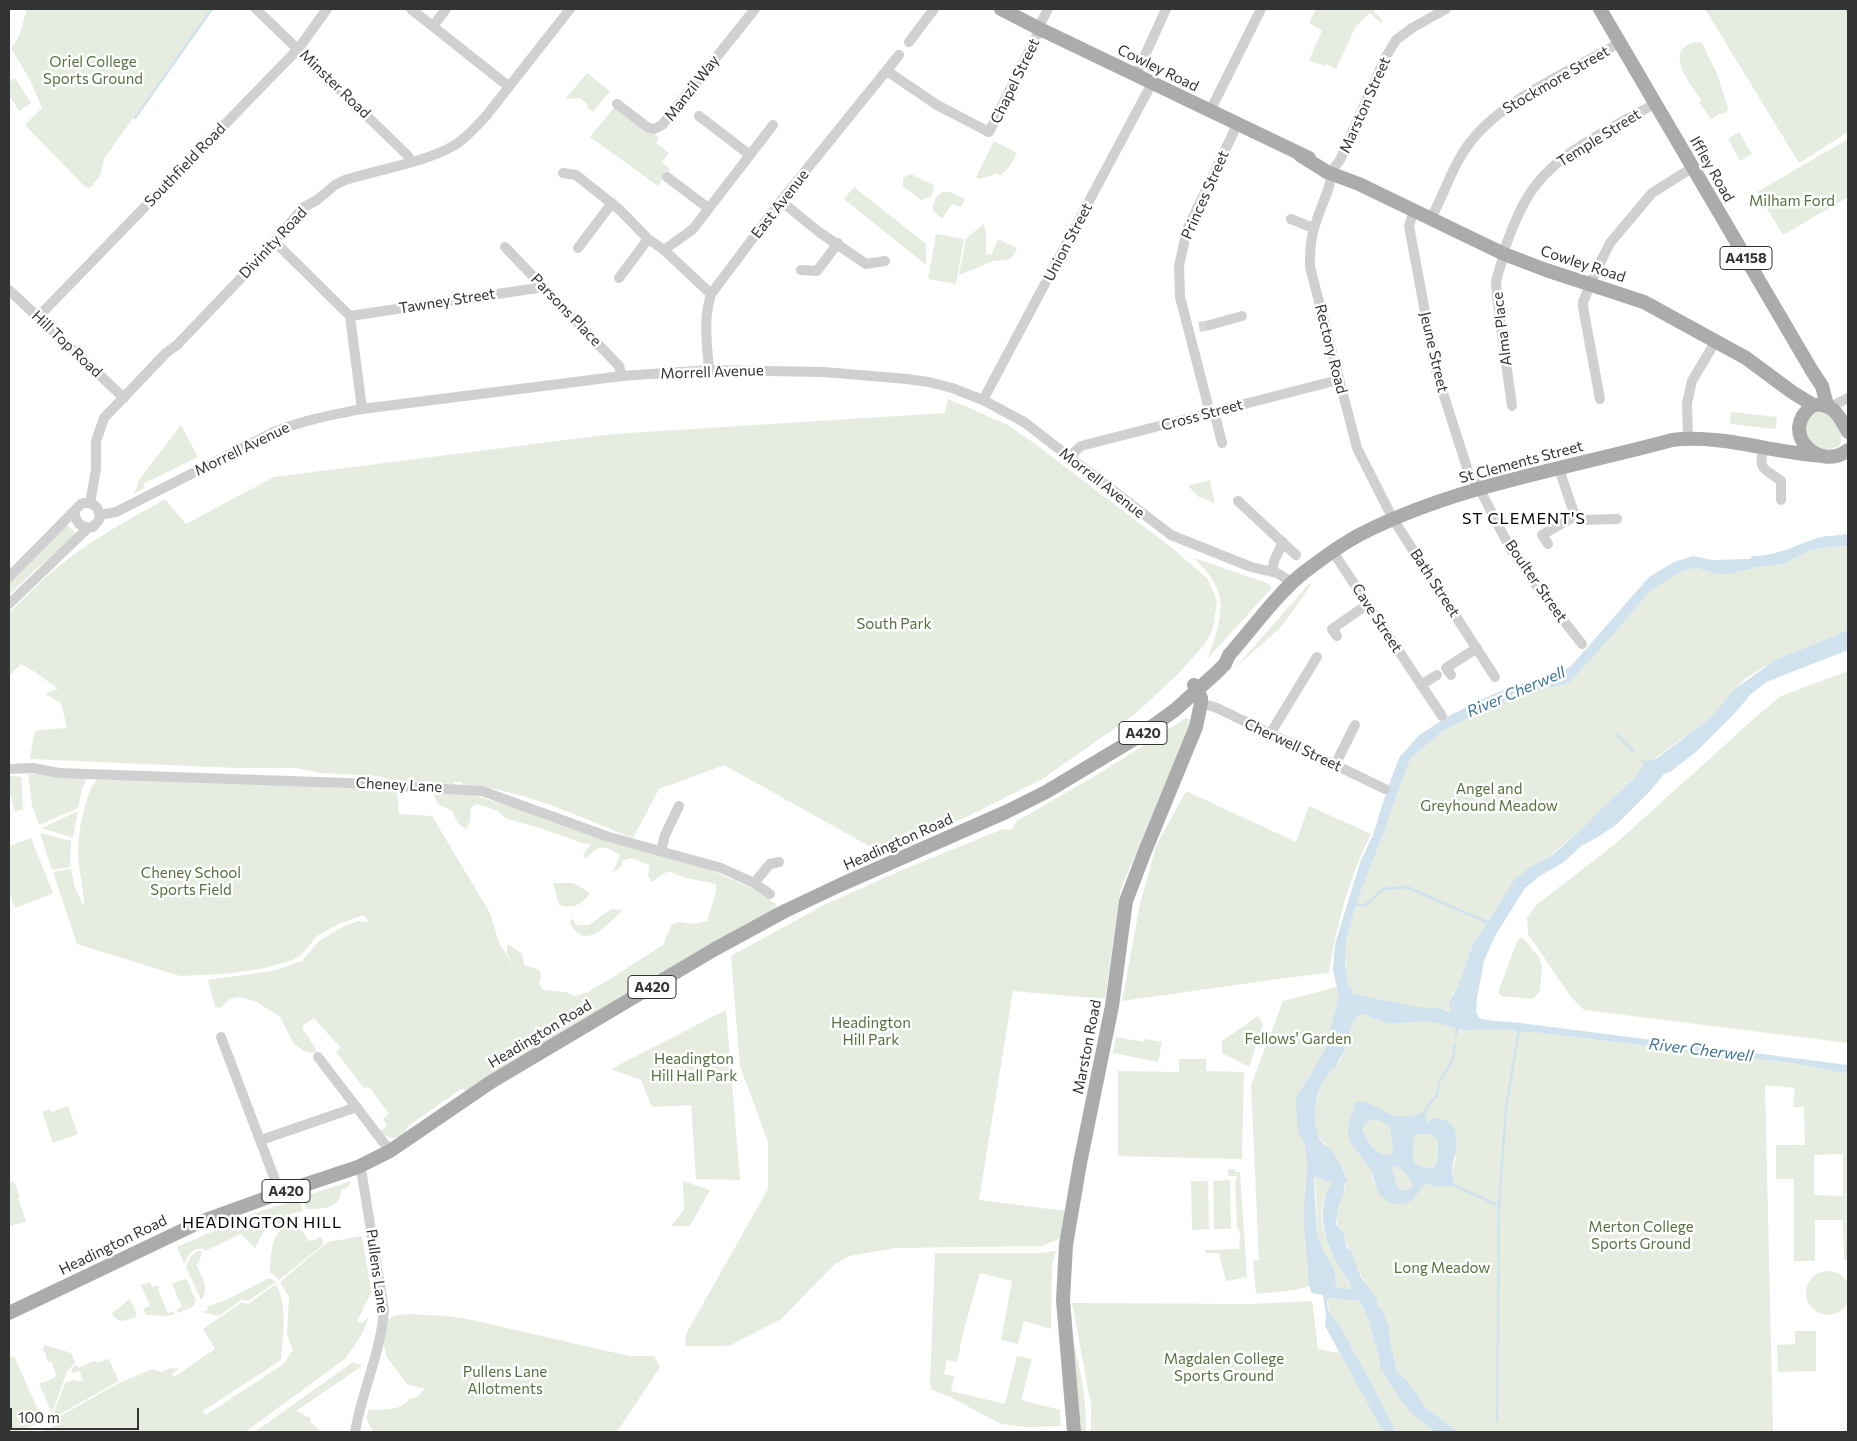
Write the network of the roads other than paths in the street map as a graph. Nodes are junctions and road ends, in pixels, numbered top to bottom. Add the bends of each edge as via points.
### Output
1 (256, 9) edge
2 (327, 9) edge
3 (411, 9) edge
4 (446, 9) edge
5 (570, 9) edge
6 (755, 9) edge
7 (934, 9) edge
8 (1001, 9) edge
9 (1048, 9) edge
10 (1166, 9) edge
11 (1261, 9) edge
12 (1446, 9) edge
13 (1600, 9) edge
14 (432, 26) junction
15 (1039, 29) junction
16 (909, 42) dead end
17 (1619, 43) junction
18 (298, 49) junction
19 (899, 55) dead end
20 (887, 71) junction
21 (1136, 75) junction
22 (1152, 83) junction
23 (508, 86) junction
24 (617, 104) dead end
25 (1654, 104) junction
26 (1210, 111) junction
27 (699, 116) dead end
28 (773, 125) dead end
29 (1237, 125) junction
30 (750, 155) junction
31 (410, 162) junction
32 (1692, 168) junction
33 (1333, 171) junction
34 (564, 173) dead end
35 (668, 177) dead end
36 (781, 202) junction
37 (612, 203) junction
38 (708, 208) junction
39 (1414, 210) junction
40 (1431, 218) junction
41 (1291, 220) dead end
42 (1312, 228) junction
43 (648, 239) junction
44 (275, 242) junction
45 (838, 244) junction
46 (506, 247) dead end
47 (578, 248) dead end
48 (664, 250) junction
49 (1504, 253) junction
50 (885, 262) dead end
51 (801, 270) dead end
52 (619, 278) dead end
53 (1591, 284) junction
54 (544, 287) junction
55 (9, 290) edge
56 (711, 294) junction
57 (350, 316) junction
58 (1242, 316) dead end
59 (38, 317) junction
60 (1210, 325) tunnel mouth
61 (1199, 328) tunnel mouth
62 (1187, 330) junction
63 (1711, 349) dead end
64 (709, 370) junction
65 (622, 376) junction
66 (1338, 380) junction
67 (1792, 392) junction
68 (124, 398) junction
69 (1848, 398) edge
70 (1600, 399) dead end
71 (983, 400) junction
72 (1848, 403) edge
73 (1512, 406) dead end
74 (1825, 407) junction
75 (362, 410) junction
76 (1212, 412) junction
77 (1801, 417) junction
78 (1848, 432) edge
79 (1799, 436) junction
80 (1688, 438) junction
81 (1222, 443) dead end
82 (1763, 448) junction
83 (1777, 450) junction
84 (1839, 456) edge
85 (1070, 457) junction
86 (1559, 469) junction
87 (1480, 489) junction
88 (1781, 500) dead end
89 (1238, 501) dead end
90 (90, 503) junction
91 (75, 512) junction
92 (100, 515) junction
93 (1575, 516) junction
94 (1393, 519) junction
95 (1617, 519) dead end
96 (88, 528) junction
97 (1283, 542) junction
98 (1548, 544) dead end
99 (1334, 552) junction
100 (1296, 555) dead end
101 (1272, 572) junction
102 (9, 577) edge
103 (1293, 583) junction
104 (9, 604) edge
105 (1368, 604) junction
106 (1337, 636) dead end
107 (1582, 644) dead end
108 (1477, 648) junction
109 (1316, 657) dead end
110 (1437, 675) dead end
111 (1450, 675) dead end
112 (1494, 677) dead end
113 (1421, 684) junction
114 (1197, 692) junction
115 (1442, 716) dead end
116 (1354, 724) dead end
117 (1270, 734) junction
118 (1335, 764) junction
119 (9, 769) edge
120 (1385, 789) dead end
121 (679, 806) dead end
122 (661, 851) junction
123 (779, 862) dead end
124 (754, 883) junction
125 (770, 894) dead end
126 (221, 1037) dead end
127 (318, 1057) dead end
128 (357, 1108) junction
129 (260, 1140) junction
130 (390, 1151) junction
131 (358, 1167) junction
132 (280, 1193) junction
133 (9, 1313) edge
134 (355, 1432) edge
135 (1074, 1432) edge

1 - 18 street, Minster Road
2 - 18 street, Southfield Road
3 - 14 street
4 - 14 street
5 - 23 street, Divinity Road
6 - 24 street, Manzil Way via 662,125 654,129 647,127
7 - 16 street
8 - 15 main road, Cowley Road
9 - 15 street, Chapel Street
10 - 21 street
11 - 26 street
12 - 33 street, Marston Street via 1396,40
13 - 17 main road, Iffley Road / A4158
14 - 23 street
15 - 20 street, Chapel Street via 989,132 937,105
15 - 21 main road, Cowley Road
17 - 25 main road, Iffley Road / A4158
17 - 40 street, Stockmore Street via 1495,116 1471,140
18 - 31 street, Minster Road via 400,147
18 - 59 street, Southfield Road
19 - 20 street, East Avenue
20 - 36 street, East Avenue
21 - 22 main road, Cowley Road
22 - 26 main road, Cowley Road
22 - 71 street, Union Street
23 - 31 street, Divinity Road via 480,122 457,144
25 - 32 main road, Iffley Road / A4158
25 - 49 street, Temple Street via 1557,162 1526,199
26 - 29 main road, Cowley Road
27 - 30 street
28 - 30 street
29 - 33 main road, Cowley Road
29 - 62 street, Princes Street via 1183,242 1178,281
30 - 38 street
31 - 44 street, Divinity Road via 335,185 304,207
32 - 53 street via 1652,194 1610,243
32 - 74 main road, Iffley Road / A4158 via 1822,386
33 - 39 main road, Cowley Road
33 - 42 street, Rectory Road
34 - 37 street via 576,175
35 - 38 street
36 - 45 street
36 - 56 street, East Avenue
37 - 43 street
37 - 47 street
38 - 48 street via 693,229
39 - 40 main road, Cowley Road
39 - 87 street, Jeune Street via 1409,226 1436,371 1469,474
40 - 49 main road, Cowley Road
41 - 42 street
42 - 66 street, Rectory Road via 1310,267
43 - 48 street
43 - 52 street
44 - 57 street
44 - 68 street, Divinity Road
45 - 50 street via 866,264
45 - 51 street via 817,271
46 - 54 street, Parsons Place
48 - 56 street
49 - 53 main road, Cowley Road
49 - 73 street, Alma Place via 1496,282
53 - 67 main road, Cowley Road via 1644,302 1709,336
53 - 70 street via 1583,307
54 - 57 street, Tawney Street
54 - 65 street, Parsons Place via 619,366
55 - 59 street, Hill Top Road
56 - 64 street, East Avenue via 706,309
57 - 75 street
58 - 60 street
59 - 68 street, Hill Top Road
61 - 62 street
62 - 76 street, Princes Street
63 - 80 street via 1692,382 1687,403
64 - 65 street, Morrell Avenue
64 - 71 street, Morrell Avenue via 824,372 907,379 952,388
65 - 75 street, Morrell Avenue
66 - 76 street, Cross Street
66 - 94 street, Rectory Road via 1357,448
67 - 74 main road, Cowley Road
67 - 77 main road via 1799,404
68 - 90 street, Divinity Road via 104,418 98,433
69 - 74 street
71 - 85 street, Morrell Avenue via 1024,422
72 - 74 street
74 - 77 main road
74 - 78 main road, Iffley Road
75 - 92 street, Morrell Avenue via 300,422 274,432 116,512
76 - 81 street, Princes Street
76 - 85 street, Cross Street via 1080,446
77 - 79 main road
79 - 83 main road via 1793,446
79 - 84 main road via 1810,450
80 - 82 main road, St Clements Street / A420
80 - 86 main road, St Clements Street / A420
82 - 83 main road, St Clements Street / A420
82 - 88 street via 1760,464 1781,481
83 - 84 main road, St Clements Street / A420 via 1801,455
85 - 101 street, Morrell Avenue via 1171,535 1251,567
86 - 87 main road, St Clements Street / A420
86 - 93 street
87 - 94 main road, St Clements Street / A420
87 - 107 street, Boulter Street via 1510,548
89 - 97 street
90 - 91 street via 81,504
90 - 92 street via 96,506
91 - 96 street via 78,523
91 - 102 street
92 - 96 street via 97,524
93 - 95 street via 1584,520
93 - 98 street via 1542,535
94 - 99 main road, St Clements Street / A420
94 - 108 street, Bath Street
96 - 104 street
97 - 100 street
97 - 101 street
99 - 103 main road, St Clements Street / A420
99 - 105 street, Cave Street
101 - 103 street, Morrell Avenue
103 - 114 main road, A420 via 1229,655 1225,664
105 - 106 street via 1332,629
105 - 113 street, Cave Street
108 - 111 street via 1446,668
108 - 112 street, Bath Street
109 - 117 street
110 - 113 street
113 - 115 street, Cave Street
114 - 117 street, Cherwell Street via 1217,708
114 - 130 main road, Headington Road / A420 via 1136,738 1046,792 785,912 715,949 491,1082
114 - 135 main road, Marston Road via 1196,727 1126,901 1112,1006 1078,1172 1066,1245 1064,1290
116 - 118 street
117 - 118 street, Cherwell Street
118 - 120 street, Cherwell Street
119 - 122 street, Cheney Lane via 482,791 606,836
121 - 122 street via 664,835
122 - 124 street, Cheney Lane via 721,868
123 - 124 street via 770,864
124 - 125 street, Cheney Lane
126 - 129 street
127 - 128 street
128 - 129 street
128 - 130 street
129 - 132 street
130 - 131 main road, Headington Road / A420
131 - 132 main road, Headington Road / A420
131 - 134 street, Pullens Lane via 362,1175 384,1310
132 - 133 main road, Headington Road / A420 via 185,1228

